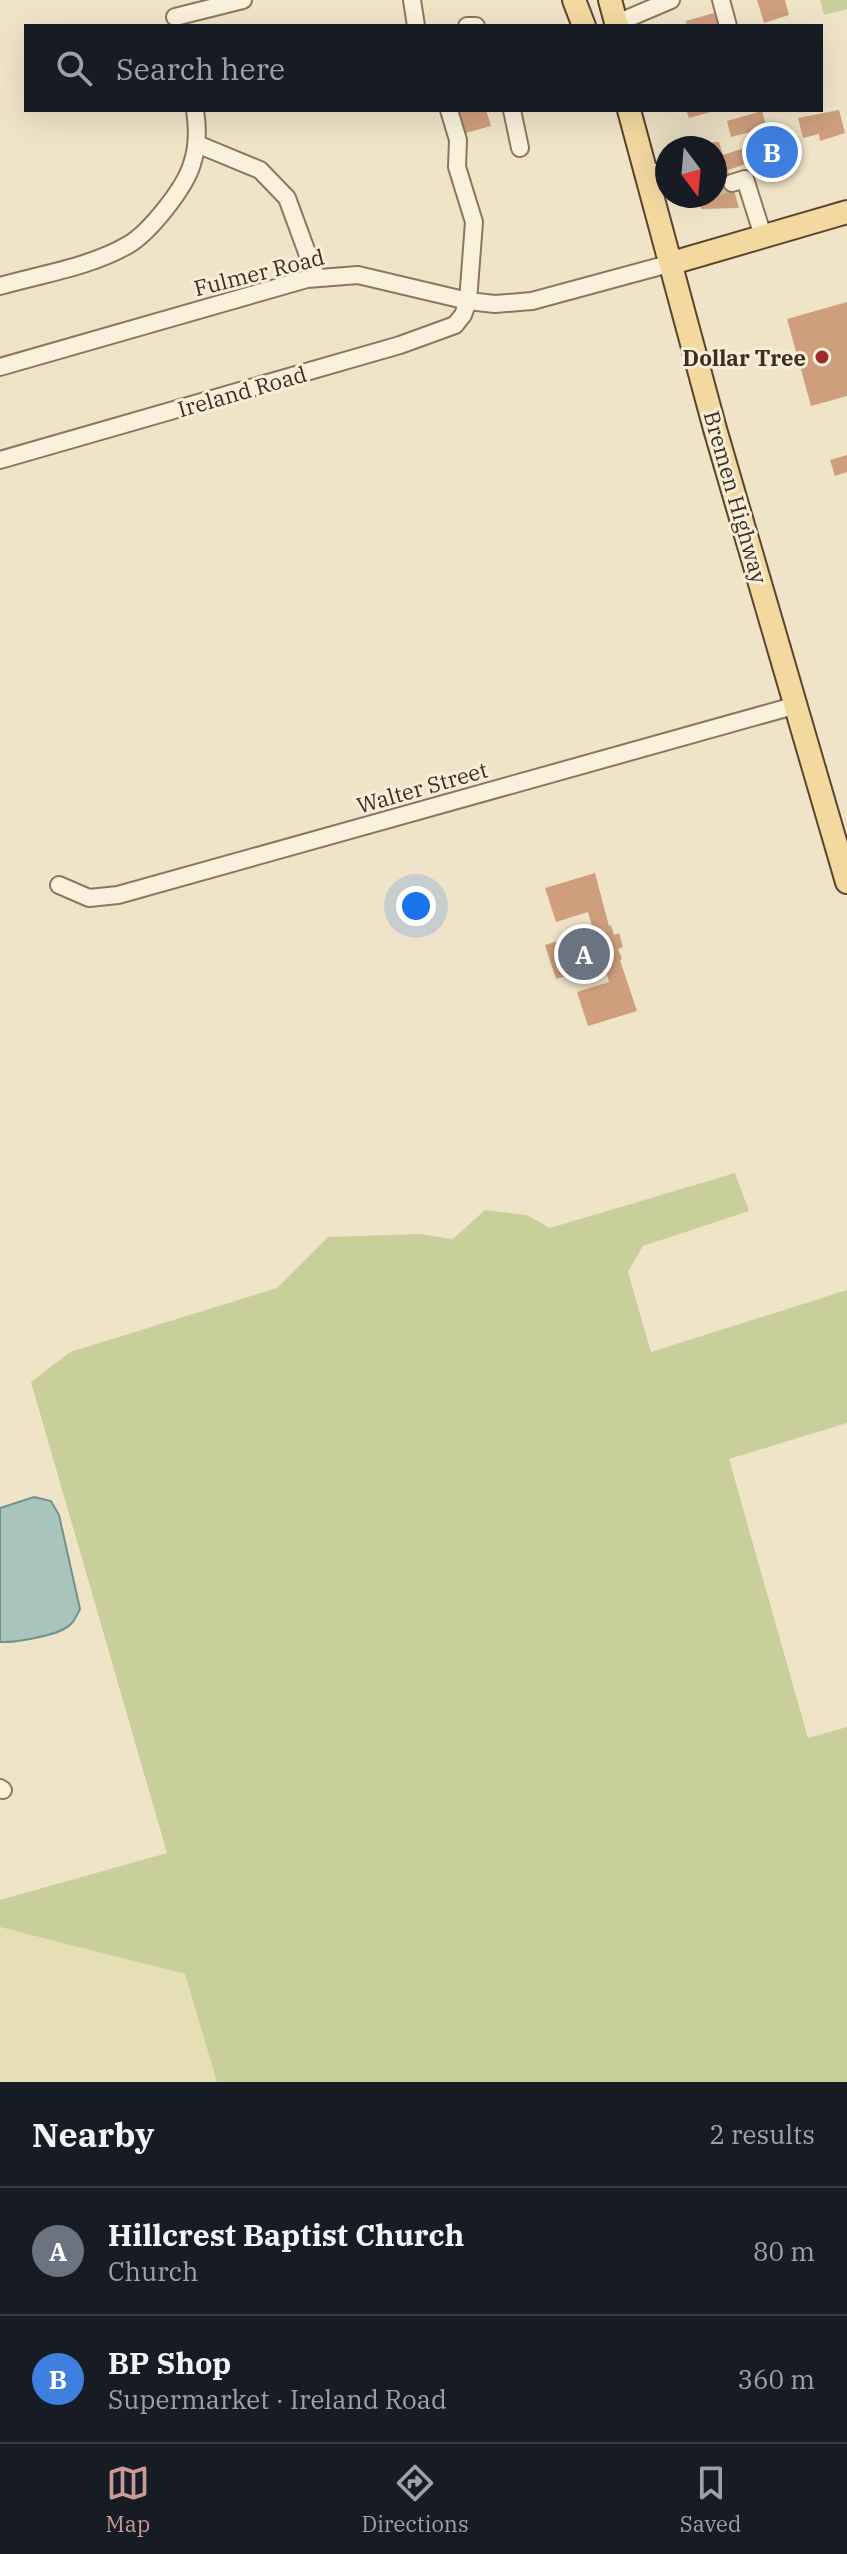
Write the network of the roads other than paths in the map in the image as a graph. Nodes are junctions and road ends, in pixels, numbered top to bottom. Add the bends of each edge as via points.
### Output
1 (170, 0) edge
2 (243, 0) edge
3 (412, 0) edge
4 (610, 0) edge
5 (671, 0) edge
6 (721, 0) edge
7 (574, 1) edge
8 (176, 22) edge
9 (416, 24) edge
10 (583, 24) edge
11 (617, 24) edge
12 (619, 24) edge
13 (727, 24) edge
14 (195, 112) edge
15 (450, 112) edge
16 (512, 112) edge
17 (630, 112) edge
18 (197, 144) junction
19 (520, 148) dead end
20 (655, 168) edge
21 (732, 183) dead end
22 (663, 208) edge
23 (847, 212) edge
24 (763, 236) junction
25 (672, 263) junction
26 (316, 277) junction
27 (0, 286) edge
28 (468, 301) junction
29 (0, 367) edge
30 (0, 460) edge
31 (797, 705) junction
32 (847, 882) edge
33 (59, 885) dead end

1 - 8 street
2 - 8 street
3 - 9 street
4 - 11 main road
5 - 12 street
6 - 13 street
7 - 10 main road
14 - 18 street
15 - 28 street via 458,140 457,167 474,222
16 - 19 street
17 - 20 main road, Bremen Highway
18 - 26 street via 260,170 287,198
18 - 27 street via 192,167 176,193 131,244
21 - 24 street via 745,179
22 - 25 main road, Bremen Highway
23 - 24 main road
24 - 25 main road
25 - 28 street, Fulmer Road via 532,301
25 - 31 main road, Bremen Highway
26 - 28 street, Fulmer Road via 358,275
26 - 29 street, Fulmer Road
28 - 30 street, Ireland Road via 455,325 438,333
31 - 32 main road, Bremen Highway
31 - 33 street, Walter Street via 118,895 89,898

